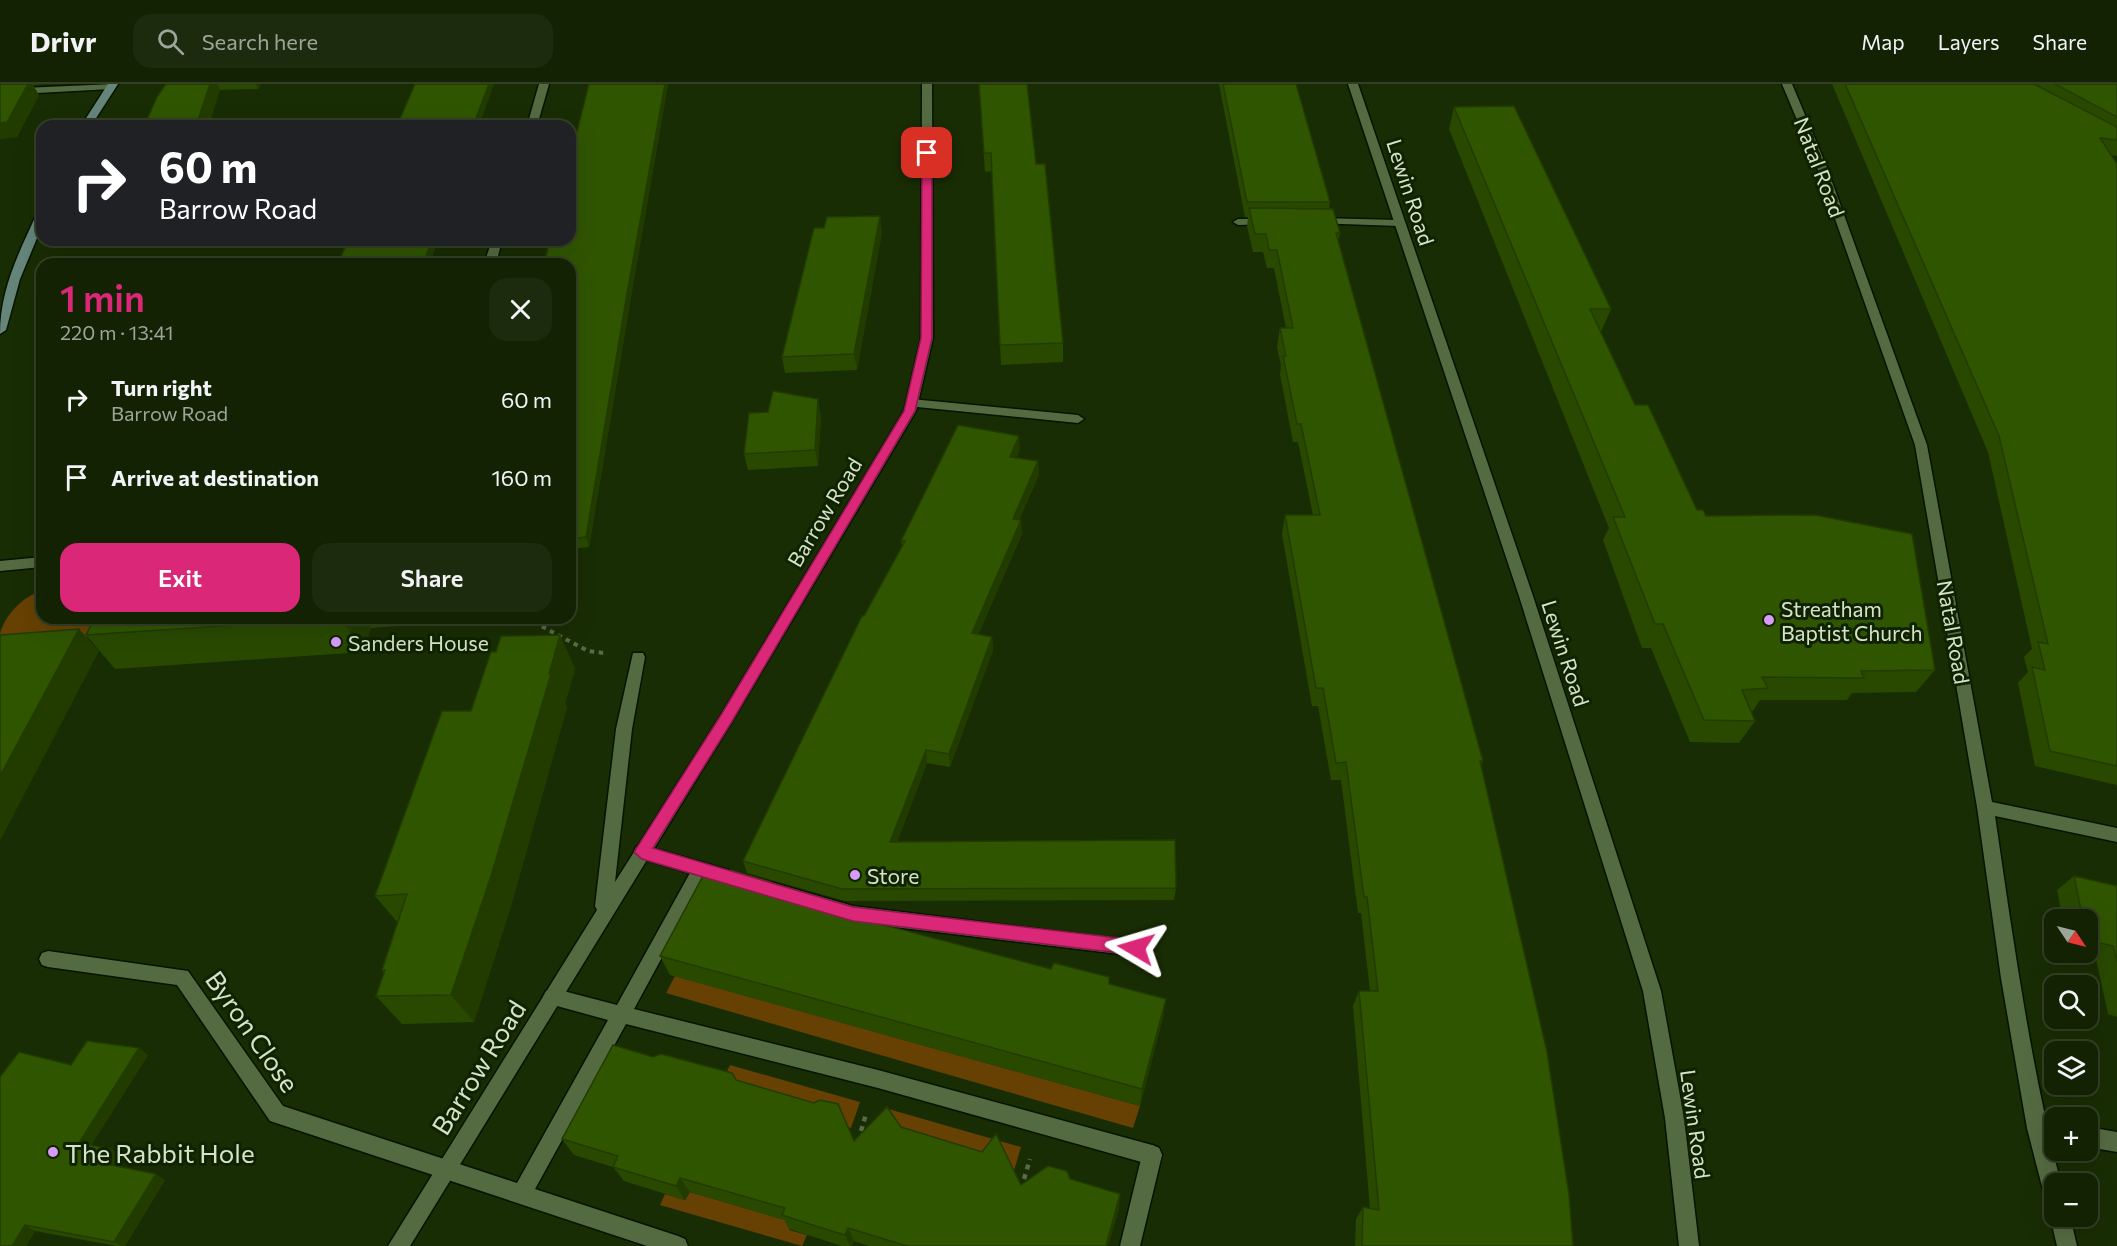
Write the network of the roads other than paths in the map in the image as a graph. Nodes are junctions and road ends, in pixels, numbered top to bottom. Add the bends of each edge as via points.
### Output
1 (544, 84) edge
2 (927, 84) edge
3 (1353, 84) edge
4 (1788, 84) edge
5 (112, 85) edge
6 (0, 92) edge
7 (90, 120) edge
8 (534, 120) edge
9 (1309, 221) edge
10 (1238, 222) dead end
11 (1273, 222) edge
12 (1399, 223) junction
13 (36, 227) edge
14 (0, 330) edge
15 (911, 403) junction
16 (1078, 419) dead end
17 (36, 563) edge
18 (0, 566) edge
19 (638, 657) dead end
20 (1985, 807) junction
21 (2117, 835) edge
22 (642, 852) junction
23 (701, 870) junction
24 (603, 915) junction
25 (1136, 948) dead end
26 (48, 959) dead end
27 (552, 997) junction
28 (621, 1014) junction
29 (2044, 1122) edge
30 (2098, 1139) edge
31 (2117, 1142) edge
32 (444, 1170) junction
33 (521, 1195) junction
34 (2063, 1227) edge
35 (398, 1246) edge
36 (678, 1246) edge
37 (1130, 1246) edge
38 (1689, 1246) edge
39 (2067, 1246) edge

1 - 8 street
2 - 15 street, Barrow Road via 927,338
3 - 12 street, Lewin Road
4 - 20 street, Natal Road via 1921,445
5 - 6 street
5 - 7 main road
9 - 12 street
10 - 11 street
12 - 38 street, Lewin Road via 1526,596 1652,991 1679,1143
13 - 14 main road via 14,279
15 - 16 street
15 - 22 street, Barrow Road via 726,719
17 - 18 street
19 - 24 street, Barrow Road via 623,740
20 - 21 street
20 - 29 street, Natal Road via 2010,978
22 - 23 street
22 - 24 street, Barrow Road
23 - 25 street via 853,914
23 - 28 street
24 - 27 street, Barrow Road
26 - 32 street, Byron Close via 182,976 277,1114
27 - 28 street
27 - 32 street, Barrow Road
28 - 33 street
28 - 37 street via 878,1079 1152,1155
30 - 31 street
32 - 33 street, Byron Close
32 - 35 street, Barrow Road
33 - 36 street, Byron Close
34 - 39 street

